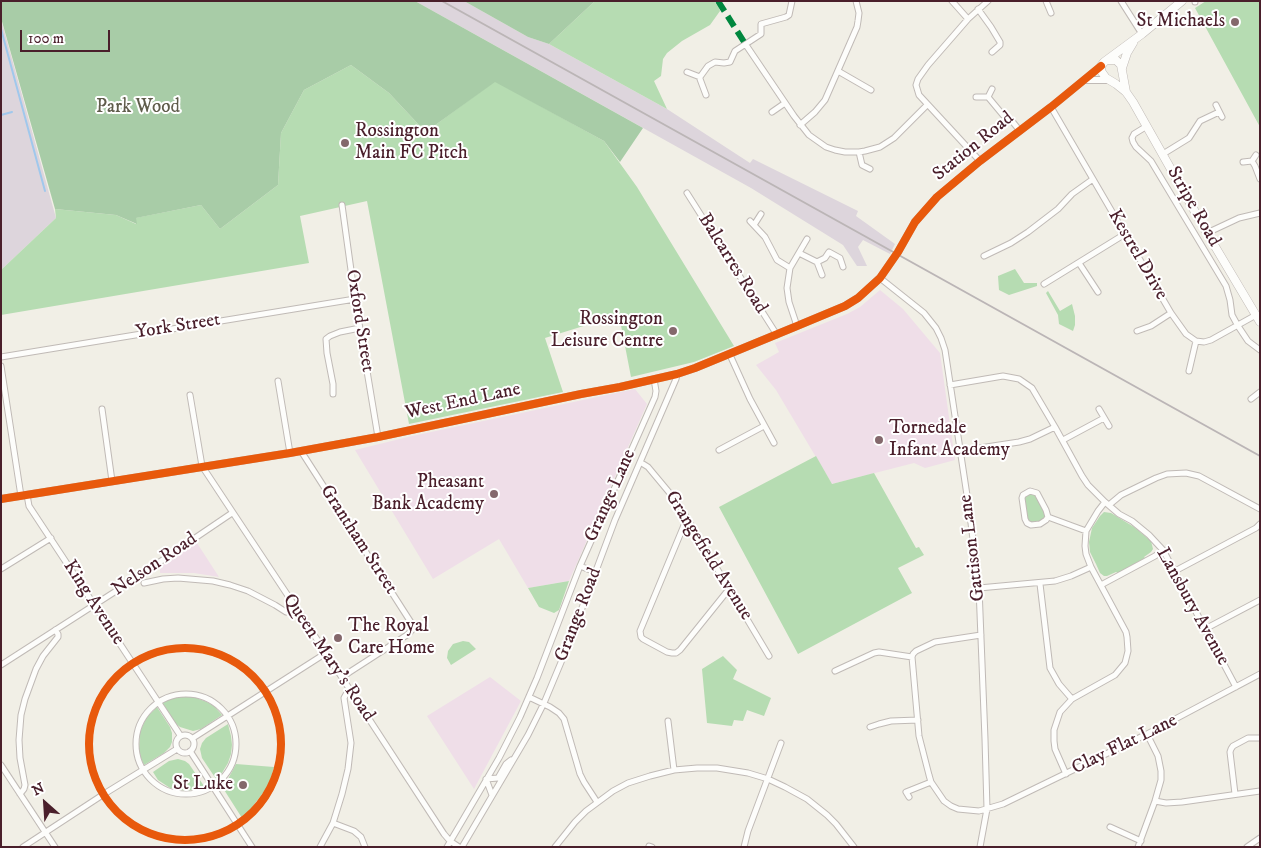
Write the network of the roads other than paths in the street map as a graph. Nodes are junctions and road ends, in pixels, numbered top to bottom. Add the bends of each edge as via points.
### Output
1 (792, 1) edge
2 (856, 1) edge
3 (952, 1) edge
4 (988, 1) edge
5 (1046, 1) edge
6 (1121, 1) edge
7 (1182, 1) edge
8 (978, 9) junction
9 (1050, 13) dead end
10 (968, 19) junction
11 (1142, 34) junction
12 (1135, 40) junction
13 (746, 45) junction
14 (992, 52) dead end
15 (1104, 63) junction
16 (1122, 70) junction
17 (838, 71) junction
18 (687, 72) dead end
19 (700, 76) junction
20 (1085, 80) junction
21 (1109, 80) junction
22 (864, 86) junction
23 (992, 89) dead end
24 (871, 90) dead end
25 (1126, 92) junction
26 (860, 93) dead end
27 (706, 95) dead end
28 (976, 97) dead end
29 (988, 97) junction
30 (785, 103) junction
31 (927, 105) junction
32 (1216, 106) dead end
33 (1051, 107) junction
34 (772, 112) dead end
35 (800, 125) junction
36 (1147, 126) junction
37 (1020, 130) junction
38 (859, 152) junction
39 (1163, 154) junction
40 (1256, 155) dead end
41 (980, 161) junction
42 (1252, 161) junction
43 (1243, 162) dead end
44 (870, 169) dead end
45 (1093, 179) junction
46 (1260, 179) edge
47 (687, 193) dead end
48 (342, 205) dead end
49 (761, 214) dead end
50 (1260, 214) edge
51 (1208, 233) junction
52 (1125, 234) junction
53 (807, 239) dead end
54 (898, 252) joint
55 (799, 253) junction
56 (984, 256) dead end
57 (817, 262) junction
58 (1079, 263) junction
59 (843, 267) dead end
60 (790, 268) junction
61 (822, 275) dead end
62 (880, 278) junction
63 (1044, 284) dead end
64 (1098, 292) dead end
65 (355, 299) junction
66 (1171, 312) junction
67 (1258, 318) edge
68 (797, 326) junction
69 (1238, 326) junction
70 (360, 328) junction
71 (1137, 331) dead end
72 (777, 335) junction
73 (1196, 341) junction
74 (1260, 350) edge
75 (730, 355) junction
76 (1, 357) edge
77 (1, 366) edge
78 (1189, 371) dead end
79 (677, 374) junction
80 (654, 379) junction
81 (278, 381) dead end
82 (950, 385) junction
83 (1260, 392) edge
84 (333, 394) dead end
85 (190, 395) dead end
86 (1251, 399) dead end
87 (102, 409) dead end
88 (1099, 409) dead end
89 (1104, 418) junction
90 (764, 426) junction
91 (1109, 426) dead end
92 (1055, 427) junction
93 (378, 437) junction
94 (1063, 440) junction
95 (774, 443) dead end
96 (719, 450) dead end
97 (301, 451) junction
98 (960, 451) junction
99 (290, 453) junction
100 (630, 454) junction
101 (641, 460) junction
102 (202, 466) junction
103 (112, 481) junction
104 (24, 495) junction
105 (1, 499) edge
106 (1107, 503) junction
107 (1260, 509) edge
108 (232, 513) junction
109 (1048, 517) junction
110 (687, 518) junction
111 (1260, 524) edge
112 (1086, 531) junction
113 (51, 538) junction
114 (1163, 550) junction
115 (580, 566) junction
116 (1091, 567) junction
117 (1, 570) edge
118 (595, 572) junction
119 (1175, 572) junction
120 (144, 583) dead end
121 (1040, 584) junction
122 (1101, 586) junction
123 (979, 588) junction
124 (729, 589) junction
125 (1260, 600) edge
126 (94, 604) junction
127 (295, 608) junction
128 (55, 630) junction
129 (1205, 630) junction
130 (981, 635) junction
131 (326, 653) junction
132 (769, 656) dead end
133 (912, 657) junction
134 (132, 663) junction
135 (1, 665) edge
136 (835, 671) dead end
137 (1260, 674) edge
138 (342, 677) junction
139 (1236, 687) junction
140 (349, 689) junction
141 (266, 691) junction
142 (529, 697) junction
143 (1072, 699) junction
144 (158, 702) junction
145 (544, 703) junction
146 (228, 716) junction
147 (918, 720) junction
148 (668, 721) dead end
149 (870, 728) dead end
150 (1147, 734) junction
151 (180, 736) junction
152 (193, 738) junction
153 (1260, 738) edge
154 (781, 743) dead end
155 (177, 749) junction
156 (190, 752) junction
157 (515, 757) junction
158 (1, 765) edge
159 (143, 770) junction
160 (674, 770) junction
161 (1066, 774) junction
162 (486, 779) junction
163 (768, 779) junction
164 (931, 782) junction
165 (212, 786) junction
166 (1260, 791) edge
167 (20, 794) junction
168 (104, 794) junction
169 (1235, 794) junction
170 (492, 795) junction
171 (909, 797) dead end
172 (1155, 801) junction
173 (597, 802) junction
174 (987, 809) junction
175 (333, 823) junction
176 (239, 827) junction
177 (1110, 827) dead end
178 (46, 832) junction
179 (1260, 838) edge
180 (450, 841) junction
181 (1141, 841) junction
182 (22, 847) edge
183 (56, 847) edge
184 (252, 847) edge
185 (320, 847) edge
186 (365, 847) edge
187 (447, 847) edge
188 (460, 847) edge
189 (555, 847) edge
190 (744, 847) edge
191 (854, 847) edge
192 (980, 847) edge
193 (1138, 847) edge
194 (1247, 847) edge

1 - 13 street via 789,15 762,23 761,34
2 - 17 street via 858,21
3 - 10 street
4 - 8 street
5 - 9 street
6 - 11 street
7 - 11 main road
8 - 10 street
8 - 14 street via 1001,44
10 - 31 street via 918,79 919,96
11 - 12 main road
12 - 15 main road
12 - 16 main road
13 - 19 street via 735,51 730,62 711,63
13 - 30 street
15 - 16 main road via 1109,59 1116,60
15 - 20 street, Station Road
15 - 21 main road via 1102,74
16 - 21 main road via 1119,78
16 - 25 main road, Stripe Road
17 - 22 street
17 - 35 street via 821,106
18 - 19 street
19 - 27 street
20 - 21 street
20 - 33 street, Station Road
21 - 25 main road, Stripe Road
22 - 24 street
22 - 26 street
23 - 29 street
25 - 36 main road, Stripe Road
28 - 29 street
29 - 37 street
30 - 34 street
30 - 35 street
31 - 38 street via 887,143
31 - 41 street
32 - 39 street via 1220,115 1200,121 1189,138
33 - 37 street, Station Road
33 - 45 street, Kestrel Drive
35 - 38 street via 826,147
36 - 39 main road, Stripe Road
36 - 69 street via 1134,134 1133,142 1151,161 1226,286 1232,315
37 - 41 street, Station Road
38 - 44 street via 862,165
39 - 51 main road, Stripe Road
40 - 42 street
41 - 54 street, Station Road via 937,197 915,222
42 - 43 street
42 - 46 street
45 - 52 street, Kestrel Drive
45 - 56 street via 1028,232
47 - 72 street, Balcarres Road
48 - 65 street, Oxford Street
49 - 60 street via 752,223 765,236 777,260
50 - 51 street via 1232,220
51 - 67 main road, Stripe Road
52 - 58 street
52 - 66 street, Kestrel Drive
53 - 55 street
54 - 62 street, West End Lane
55 - 57 street
55 - 60 street
57 - 59 street via 829,252 840,258
57 - 61 street
58 - 63 street
58 - 64 street
60 - 68 street via 787,288
62 - 68 street, West End Lane via 845,306
62 - 82 street, Gattison Lane via 924,313 936,328 945,350
65 - 70 street, Oxford Street
65 - 76 street, York Street
66 - 71 street
66 - 73 street, Kestrel Drive via 1186,334
67 - 69 street
68 - 72 street, West End Lane
69 - 73 street via 1211,340
69 - 74 street via 1248,341
70 - 84 street via 326,339
70 - 93 street, Oxford Street
72 - 75 street, West End Lane
73 - 78 street
75 - 79 street, West End Lane
75 - 90 street
77 - 104 street, King Avenue
79 - 80 street, West End Lane
79 - 101 street, Grange Road
80 - 93 street, West End Lane
80 - 100 street, Grange Lane via 655,397
81 - 99 street
82 - 92 street, Lansbury Avenue via 1003,376 1019,379 1032,388
82 - 98 street, Gattison Lane
83 - 86 street
85 - 102 street
87 - 103 street
88 - 89 street
89 - 91 street
89 - 94 street
90 - 95 street
90 - 96 street
92 - 94 street, Lansbury Avenue
92 - 98 street via 1019,442
93 - 97 street, West End Lane
94 - 106 street, Lansbury Avenue via 1088,485
97 - 99 street, West End Lane
97 - 138 street, Grantham Street via 412,624 413,630
98 - 123 street, Gattison Lane
99 - 102 street, West End Lane
100 - 101 street
100 - 115 street, Grange Lane
101 - 110 street, Grangefield Avenue via 666,487
101 - 118 street, Grange Road
102 - 103 street, West End Lane
102 - 108 street, Queen Mary's Road
103 - 104 street, West End Lane
104 - 105 street, West End Lane
104 - 113 street, King Avenue
106 - 107 street via 1156,478 1186,473 1205,479
106 - 112 street
106 - 114 street, Lansbury Avenue via 1149,534
108 - 126 street, Nelson Road
108 - 127 street, Queen Mary's Road
109 - 109 street via 1036,525 1027,523 1023,495 1037,493
109 - 112 street
110 - 124 street, Grangefield Avenue
110 - 124 street via 640,631 641,637 667,652 680,650
111 - 119 street
112 - 116 street via 1086,554
113 - 117 street
113 - 126 street, King Avenue
114 - 119 street, Lansbury Avenue
114 - 122 street
115 - 118 street
115 - 142 street, Grange Lane
116 - 121 street via 1063,579
116 - 122 street
118 - 145 street, Grange Road
119 - 129 street, Lansbury Avenue
120 - 127 street via 178,578 213,581 248,591 286,612
121 - 123 street
121 - 143 street via 1050,668
122 - 143 street via 1126,632 1127,657 1115,675
123 - 130 street, Gattison Lane
124 - 132 street, Grangefield Avenue
125 - 129 street
126 - 128 street, Nelson Road
126 - 134 street, King Avenue
127 - 131 street, Queen Mary's Road
128 - 135 street, Nelson Road
128 - 167 street via 58,637 36,669 21,715 20,758 25,785
129 - 139 street, Lansbury Avenue
130 - 133 street via 935,642 916,651
130 - 174 street, Gattison Lane
131 - 138 street, Queen Mary's Road
131 - 141 street
133 - 136 street via 874,652
133 - 147 street
134 - 141 street via 154,651 198,650 234,664
134 - 144 street, King Avenue
134 - 168 street via 119,672 102,692 91,722 92,757
137 - 139 street, Clay Flat Lane
138 - 140 street, Queen Mary's Road
139 - 150 street, Clay Flat Lane
140 - 175 street via 344,698 350,758
140 - 180 street, Queen Mary's Road
141 - 146 street
141 - 176 street via 280,733 278,772 268,795
142 - 145 street
142 - 162 street, Grange Lane
143 - 161 street via 1060,712 1054,730 1055,749
144 - 146 street via 174,694 191,694 208,698
144 - 151 street, King Avenue
144 - 159 street via 139,725 137,755
145 - 157 street, Grange Road
145 - 173 street via 564,719 580,774
146 - 152 street
146 - 165 street via 235,731 236,753 226,773
147 - 149 street via 885,722
147 - 164 street via 922,752
148 - 160 street
150 - 161 street, Clay Flat Lane
150 - 172 street via 1158,756 1161,771
151 - 152 street via 187,734
151 - 155 street via 176,740
152 - 156 street via 195,744
153 - 169 street via 1248,738 1230,749
154 - 163 street
155 - 156 street
155 - 159 street
156 - 165 street
157 - 162 street, Grange Lane via 506,764 498,778
157 - 170 street, Grange Road
158 - 167 street
159 - 165 street via 152,781 175,793 198,792
159 - 168 street
160 - 163 street via 717,768
160 - 173 street via 628,783
161 - 174 street, Clay Flat Lane
162 - 170 street
162 - 180 street, Grange Lane
163 - 190 street
163 - 191 street via 818,807
164 - 171 street via 906,792
164 - 174 street via 951,806 979,811
165 - 176 street
166 - 169 street
167 - 178 street
168 - 176 street via 141,828 172,840 200,840
168 - 178 street
169 - 172 street via 1182,802
170 - 188 street, Grange Road
172 - 181 street
173 - 189 street
174 - 192 street, Gattison Lane
175 - 185 street
175 - 186 street via 354,831
176 - 184 street
177 - 181 street
178 - 182 street
178 - 183 street
179 - 194 street
180 - 187 street, Grange Lane
180 - 188 street, Queen Mary's Road
181 - 193 street

